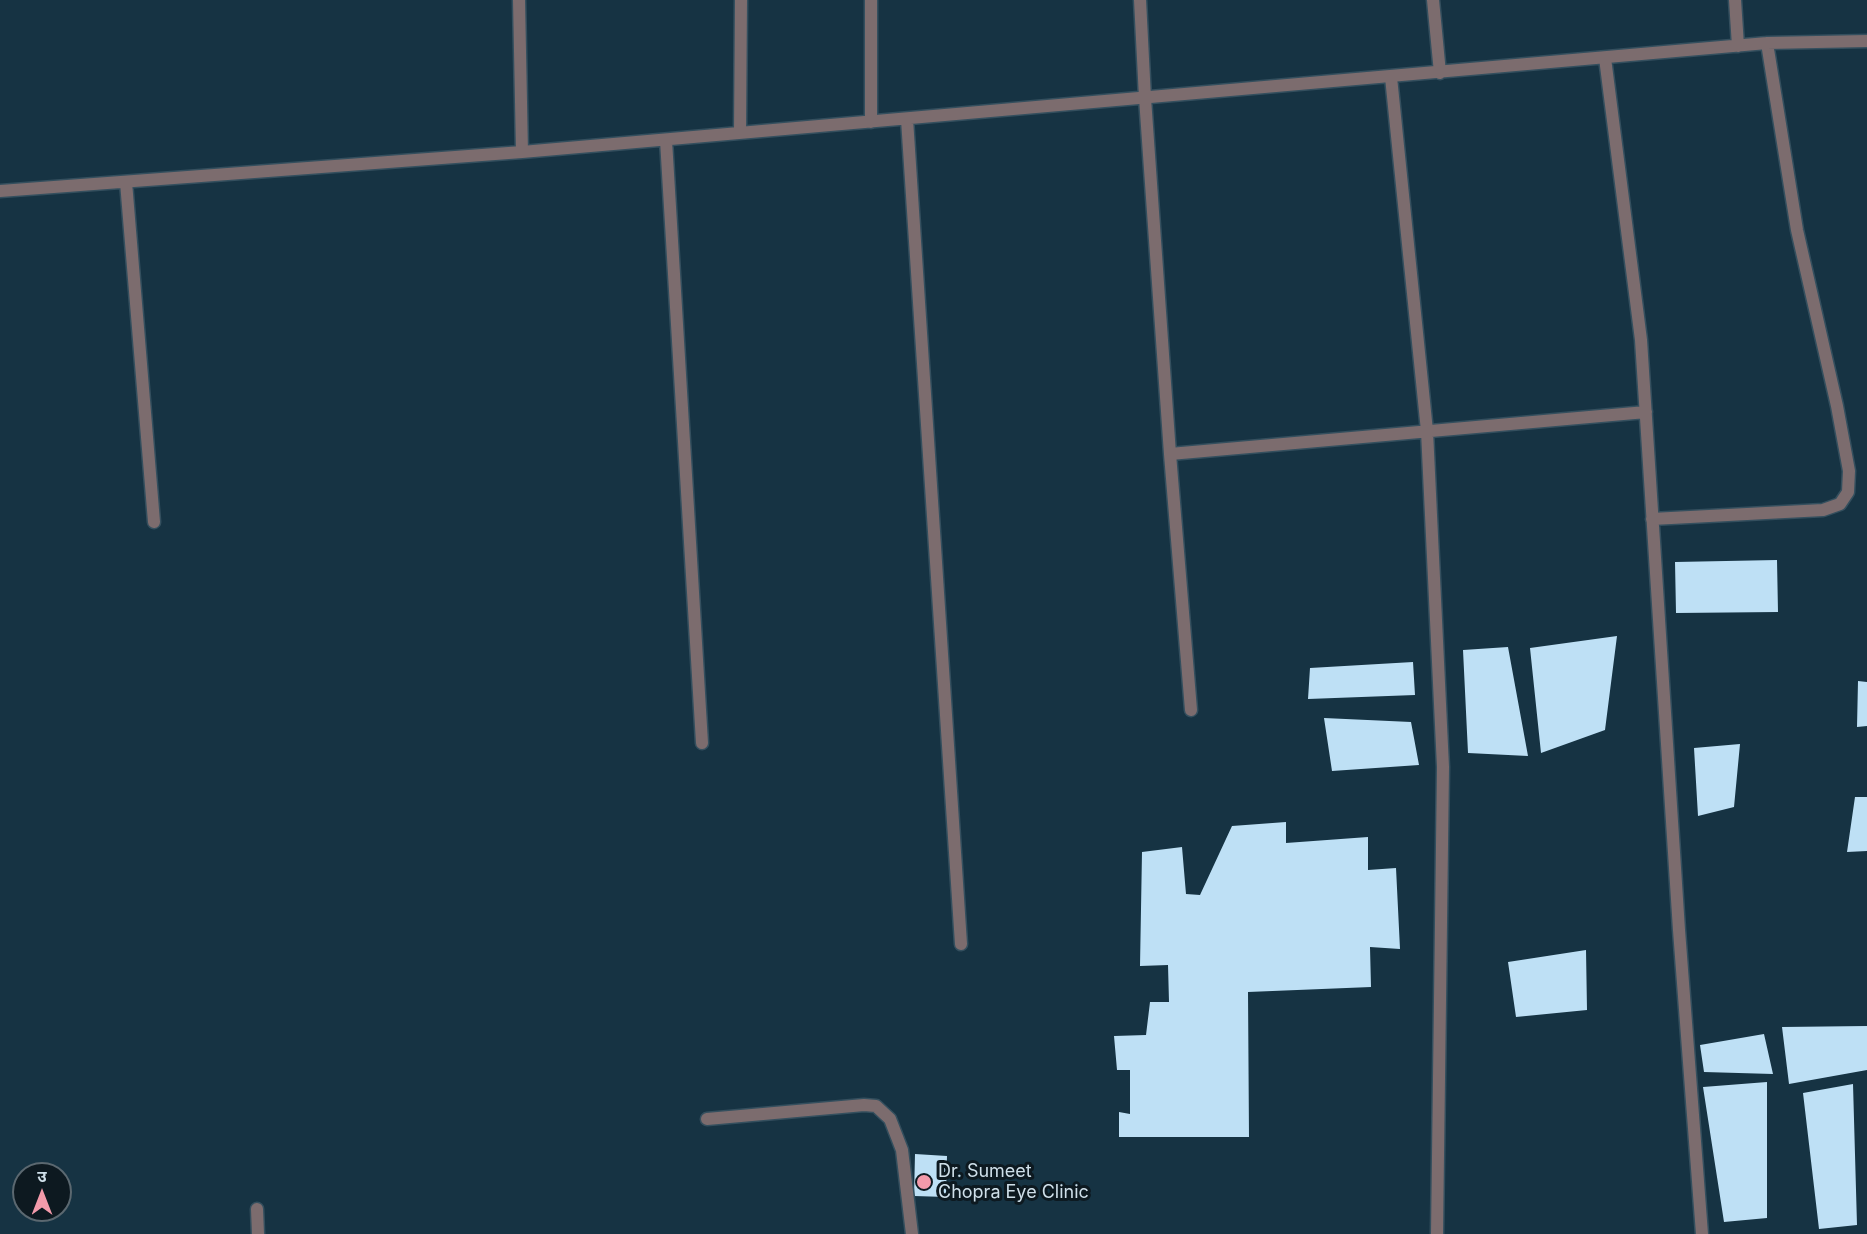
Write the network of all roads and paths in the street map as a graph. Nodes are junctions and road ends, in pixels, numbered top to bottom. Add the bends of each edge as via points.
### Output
1 (519, 0) edge
2 (741, 0) edge
3 (872, 0) edge
4 (1140, 0) edge
5 (1433, 0) edge
6 (1735, 0) edge
7 (1867, 41) edge
8 (1767, 43) junction
9 (1738, 46) junction
10 (1605, 58) junction
11 (1440, 73) junction
12 (1391, 77) junction
13 (1145, 98) junction
14 (907, 119) junction
15 (871, 122) junction
16 (740, 133) junction
17 (666, 140) junction
18 (522, 153) junction
19 (126, 182) junction
20 (0, 190) edge
21 (1646, 412) junction
22 (1427, 431) junction
23 (1170, 454) junction
24 (1652, 519) junction
25 (154, 522) dead end
26 (1191, 710) dead end
27 (702, 743) dead end
28 (962, 944) dead end
29 (707, 1119) dead end
30 (257, 1209) dead end
31 (258, 1234) edge
32 (912, 1234) edge
33 (1437, 1234) edge
34 (1702, 1234) edge

1 - 18 street
2 - 16 street
3 - 15 street
4 - 13 street
5 - 11 street
6 - 9 street
7 - 8 street
8 - 9 street
8 - 24 street via 1797,230 1849,471 1848,492 1840,504 1823,510
9 - 10 street
10 - 11 street
10 - 21 street via 1641,340
11 - 12 street
12 - 13 street
12 - 22 street
13 - 14 street
13 - 23 street
14 - 15 street
14 - 28 street
15 - 16 street
16 - 17 street
17 - 18 street
17 - 27 street
18 - 19 street
19 - 20 street
19 - 25 street
21 - 22 street
21 - 24 street
22 - 23 street
22 - 33 street via 1443,767
23 - 26 street
24 - 34 street
29 - 32 street via 876,1106 890,1119 902,1150
30 - 31 street

